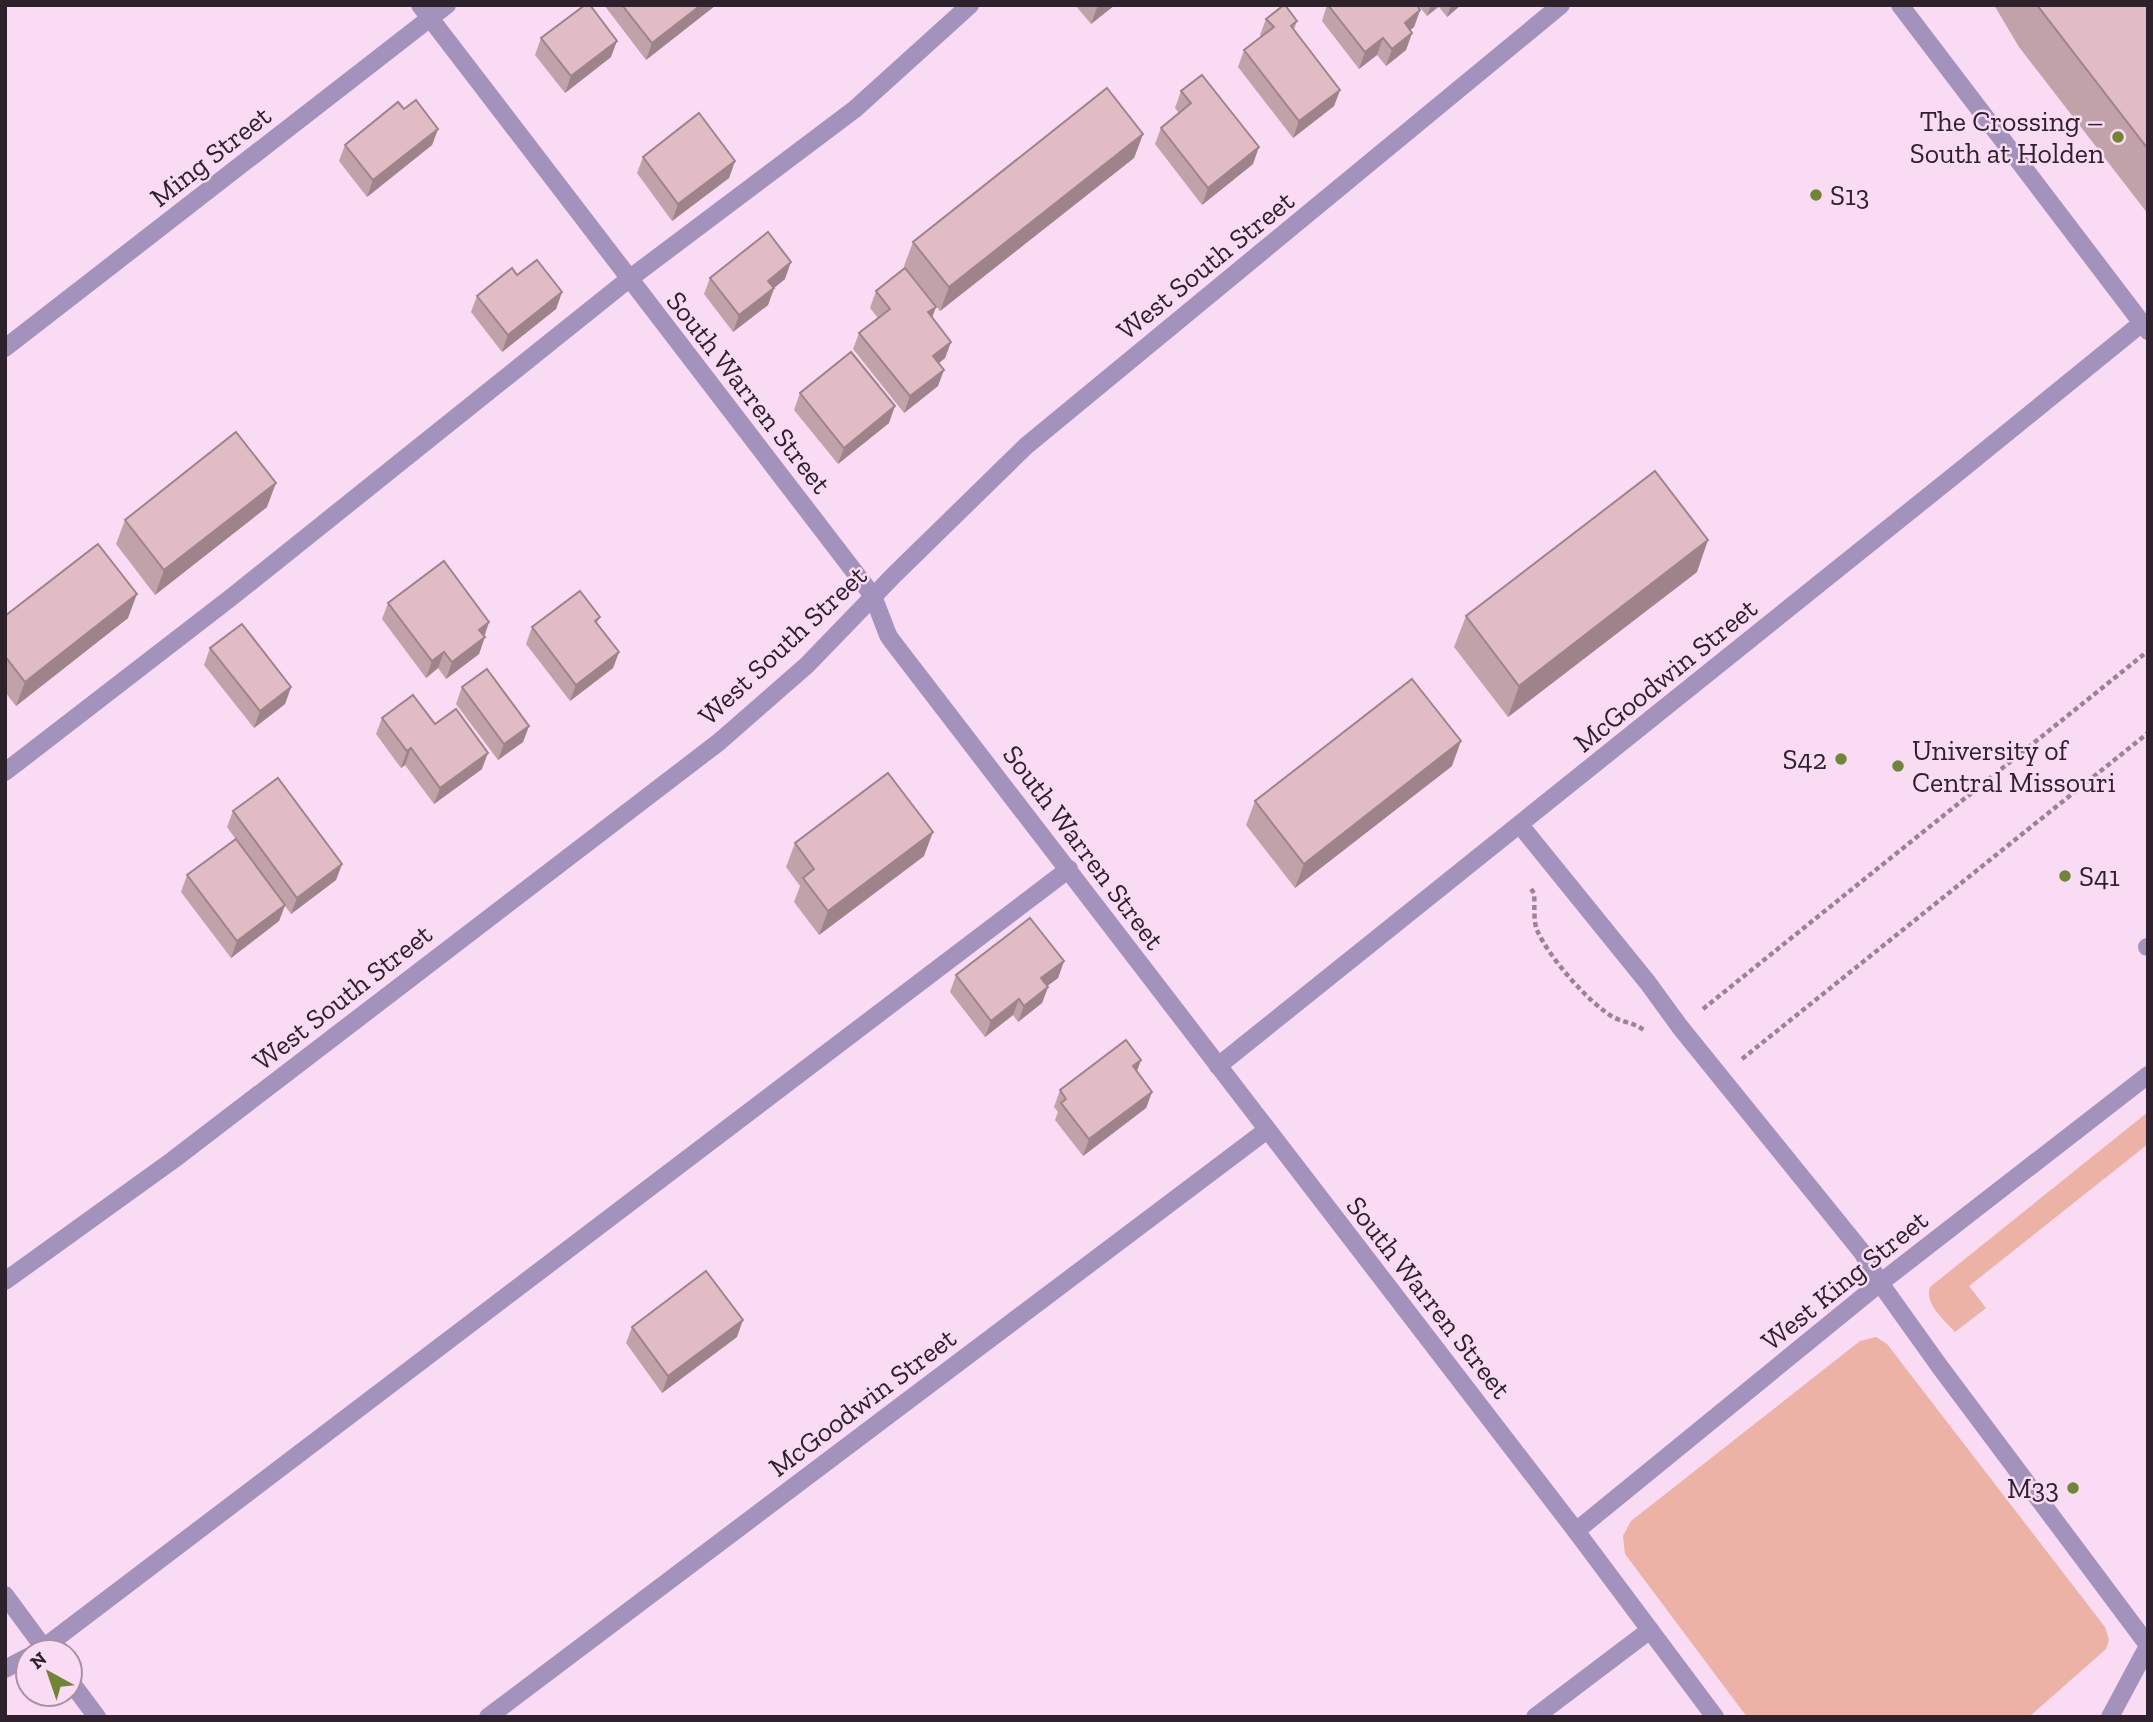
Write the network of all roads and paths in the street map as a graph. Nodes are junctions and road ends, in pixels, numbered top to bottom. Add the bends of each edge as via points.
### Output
1 (447, 5) edge
2 (970, 5) edge
3 (1561, 5) edge
4 (1900, 5) edge
5 (425, 12) edge
6 (629, 279) junction
7 (2145, 327) edge
8 (5, 348) edge
9 (873, 596) junction
10 (2148, 651) edge
11 (2148, 733) edge
12 (5, 772) edge
13 (1520, 825) junction
14 (1069, 869) junction
15 (1527, 885) dead end
16 (1680, 1027) junction
17 (1218, 1066) junction
18 (2148, 1075) edge
19 (1721, 1077) junction
20 (1267, 1130) junction
21 (5, 1281) edge
22 (1881, 1283) junction
23 (1576, 1531) junction
24 (5, 1595) edge
25 (1650, 1630) junction
26 (35, 1638) edge
27 (61, 1638) edge
28 (2148, 1646) edge
29 (84, 1700) edge
30 (97, 1717) edge
31 (488, 1717) edge
32 (1535, 1717) edge
33 (1715, 1717) edge
34 (2110, 1717) edge

1 - 5 street, Ming Street
2 - 6 street via 855,109
3 - 9 street, West South Street via 1026,446
4 - 7 street
5 - 6 street, South Warren Street
5 - 8 street, Ming Street
6 - 9 street, South Warren Street
6 - 12 street
7 - 13 street, McGoodwin Street
9 - 14 street, South Warren Street via 888,635
9 - 21 street, West South Street via 807,665 719,742 173,1160
10 - 16 path
11 - 19 path
13 - 16 street
13 - 17 street, McGoodwin Street
14 - 17 street, South Warren Street
14 - 27 street
15 - 16 path via 1534,893 1535,928 1586,995 1615,1018 1637,1025 1658,1045
16 - 19 street
17 - 20 street, South Warren Street
18 - 22 street, West King Street
19 - 22 street via 1862,1252
20 - 23 street, South Warren Street
20 - 31 street, McGoodwin Street
22 - 23 street, West King Street
22 - 28 street
23 - 25 street, South Warren Street
24 - 26 street
25 - 32 street
25 - 33 street, South Warren Street
28 - 34 street
29 - 30 street

